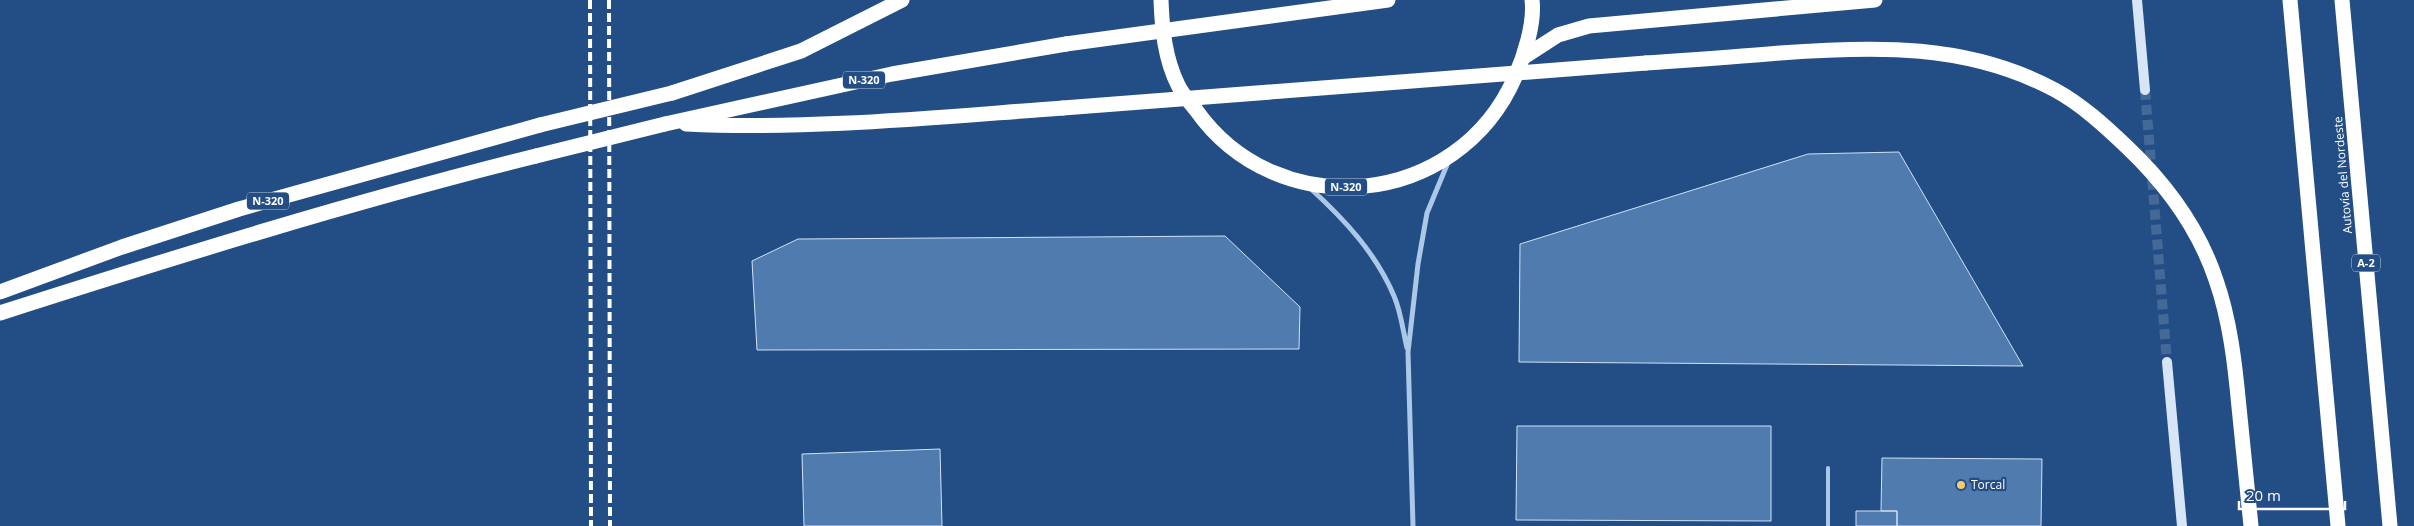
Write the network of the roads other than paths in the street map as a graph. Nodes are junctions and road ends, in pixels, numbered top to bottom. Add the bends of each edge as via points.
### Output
1 (902, 0) edge
2 (1162, 0) edge
3 (1388, 0) edge
4 (1532, 0) edge
5 (1875, 0) edge
6 (2137, 0) edge
7 (2342, 0) edge
8 (2290, 3) edge
9 (1524, 57) junction
10 (2145, 90) tunnel mouth
11 (665, 124) junction
12 (1450, 157) junction
13 (1306, 184) junction
14 (0, 292) edge
15 (0, 313) edge
16 (1408, 352) junction
17 (2167, 362) tunnel mouth
18 (1828, 468) dead end
19 (1413, 526) edge
20 (1828, 526) edge
21 (2182, 526) edge
22 (2251, 526) edge
23 (2338, 526) edge
24 (2390, 526) edge

1 - 14 highway, N-320, bridge via 800,51 672,93 540,125 239,209
2 - 13 highway, N-320 via 1162,32 1178,85 1210,131 1254,165
3 - 11 highway, N-320, bridge via 1066,44 882,76
4 - 9 highway, N-320
5 - 9 highway via 1589,26 1558,35
6 - 10 street
7 - 24 highway, Autovía del Nordeste / A-2
8 - 23 highway
9 - 12 highway, N-320 via 1508,95 1482,129
11 - 15 highway, N-320, bridge via 428,183 251,234
11 - 22 highway, bridge via 750,127 1063,108 1845,49 1927,52 1997,66 2056,90 2090,114 2162,183 2204,248 2216,280 2234,358
12 - 13 highway, N-320 via 1405,179 1356,188
12 - 16 street via 1427,212
13 - 16 street via 1346,222 1373,257 1395,296
16 - 19 street
17 - 21 street
18 - 20 lane

